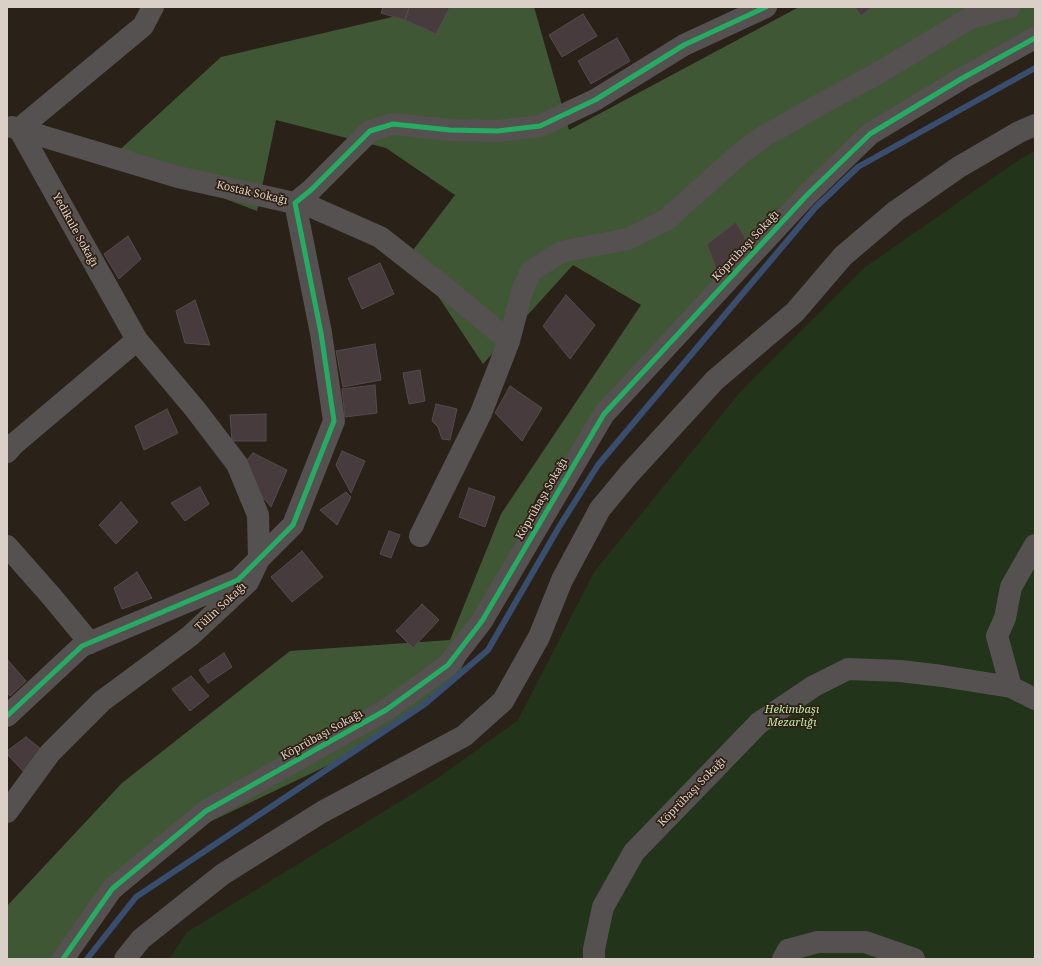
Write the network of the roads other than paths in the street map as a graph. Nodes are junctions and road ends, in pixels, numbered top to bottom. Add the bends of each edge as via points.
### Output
1 (153, 7) edge
2 (766, 7) edge
3 (1010, 7) edge
4 (1035, 38) edge
5 (1035, 125) edge
6 (13, 127) edge
7 (295, 203) junction
8 (136, 340) junction
9 (509, 341) junction
10 (7, 452) edge
11 (420, 536) dead end
12 (7, 546) edge
13 (1035, 546) edge
14 (259, 559) junction
15 (90, 643) junction
16 (1011, 688) junction
17 (1035, 699) edge
18 (7, 716) edge
19 (7, 812) edge
20 (63, 959) edge
21 (125, 959) edge
22 (594, 959) edge
23 (783, 959) edge
24 (914, 959) edge

1 - 6 street via 143,26
2 - 7 street via 684,46 595,100 540,126 498,131 450,130 393,124 370,131
3 - 9 street via 970,18 875,75 766,135 741,153 666,220 628,239 561,252 531,271 522,291
4 - 20 street, Köprübaşı Sokağı via 870,134 807,195 604,414 482,621 448,665 386,710 206,811 112,889
5 - 21 street via 959,167 896,211 843,256 795,312 715,380 600,509 562,580 539,637 503,701 464,736 322,812 223,874 141,939
6 - 7 street, Kostak Sokağı via 178,177
6 - 8 street, Yedikule Sokağı
7 - 9 street, Kostak Sokağı via 312,207 380,237
7 - 14 street via 321,333 334,421 293,525
8 - 10 street
8 - 14 street, Tülin Sokağı via 238,464 258,515
9 - 11 street via 481,413
12 - 15 street
13 - 16 street via 1011,588 1005,618 997,636
14 - 15 street via 238,580
14 - 19 street, Tülin Sokağı via 248,582 237,593 190,636 102,701 50,753
15 - 18 street via 82,646
16 - 17 street, Köprübaşı Sokağı
16 - 22 street, Köprübaşı Sokağı via 901,671 848,669 814,686 759,723 634,852 603,907
23 - 24 street via 788,950 818,942 865,942

